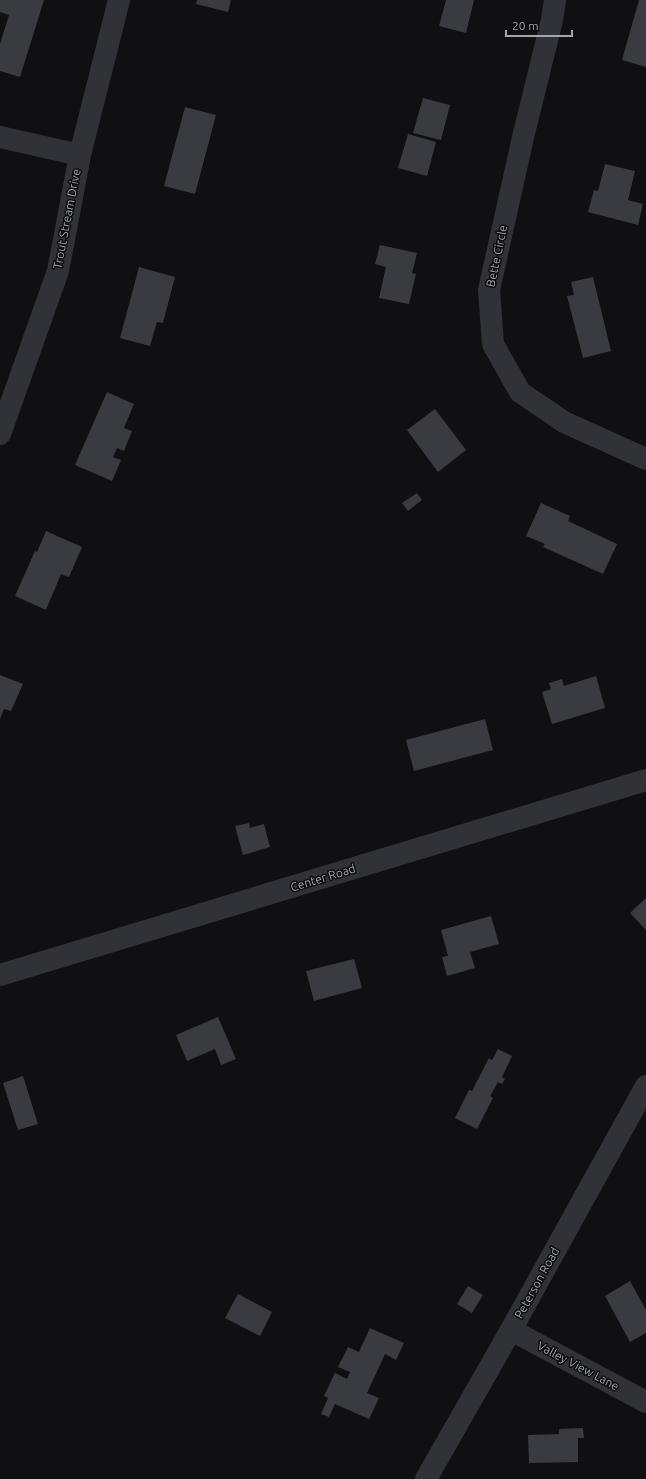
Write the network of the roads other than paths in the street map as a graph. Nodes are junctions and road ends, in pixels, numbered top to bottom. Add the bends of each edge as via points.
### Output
1 (119, 0) edge
2 (555, 0) edge
3 (0, 137) edge
4 (80, 155) junction
5 (0, 434) edge
6 (646, 458) edge
7 (646, 780) edge
8 (0, 975) edge
9 (646, 1086) edge
10 (510, 1330) junction
11 (646, 1402) edge
12 (426, 1479) edge

1 - 4 street, Trout Stream Drive
2 - 6 street, Bette Circle via 489,290 493,344 520,392 564,422
3 - 4 street
4 - 5 street, Trout Stream Drive via 58,271
7 - 8 street, Center Road
9 - 10 street, Peterson Road
10 - 11 street, Valley View Lane
10 - 12 street, Peterson Road

